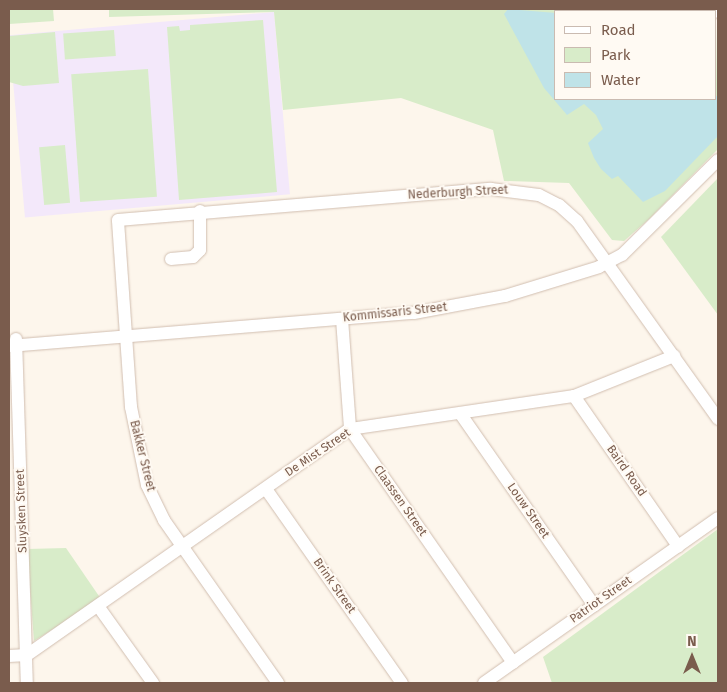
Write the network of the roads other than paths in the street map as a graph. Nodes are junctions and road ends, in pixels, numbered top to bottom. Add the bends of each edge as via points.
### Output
1 (718, 160) edge
2 (200, 211) junction
3 (118, 220) joint
4 (171, 259) dead end
5 (609, 262) junction
6 (342, 319) junction
7 (125, 334) junction
8 (15, 342) edge
9 (674, 356) junction
10 (574, 396) junction
11 (462, 416) junction
12 (718, 419) edge
13 (350, 429) junction
14 (266, 489) junction
15 (718, 518) edge
16 (182, 546) junction
17 (678, 546) junction
18 (594, 605) junction
19 (98, 606) junction
20 (26, 655) junction
21 (9, 656) edge
22 (513, 663) junction
23 (27, 683) edge
24 (153, 683) edge
25 (278, 683) edge
26 (402, 683) edge
27 (484, 683) edge

1 - 5 street, Kommissaris Street via 636,245
2 - 3 street, Nederburgh Street
2 - 4 street via 200,250 193,257
2 - 5 street, Nederburgh Street via 520,190 569,212
3 - 7 street, Bakker Street
5 - 6 street, Kommissaris Street via 505,296 414,313
5 - 9 street, Nederburgh Street
6 - 7 street, Kommissaris Street
6 - 13 street
7 - 8 street, Kommissaris Street
7 - 16 street, Bakker Street via 130,407 142,468 153,500
8 - 20 street, Sluysken Street
9 - 10 street, De Mist Street
9 - 12 street, Nederburgh Street
10 - 11 street, De Mist Street
10 - 17 street, Baird Road
11 - 13 street, De Mist Street
11 - 18 street, Louw Street
13 - 14 street, De Mist Street
13 - 22 street, Claassen Street
14 - 16 street, De Mist Street
14 - 26 street, Brink Street
15 - 17 street, Patriot Street
16 - 19 street, De Mist Street
16 - 25 street, Bakker Street
17 - 18 street, Patriot Street
18 - 22 street, Patriot Street
19 - 20 street, De Mist Street
19 - 24 street
20 - 21 street
20 - 23 street, Sluysken Street
22 - 27 street, Patriot Street

